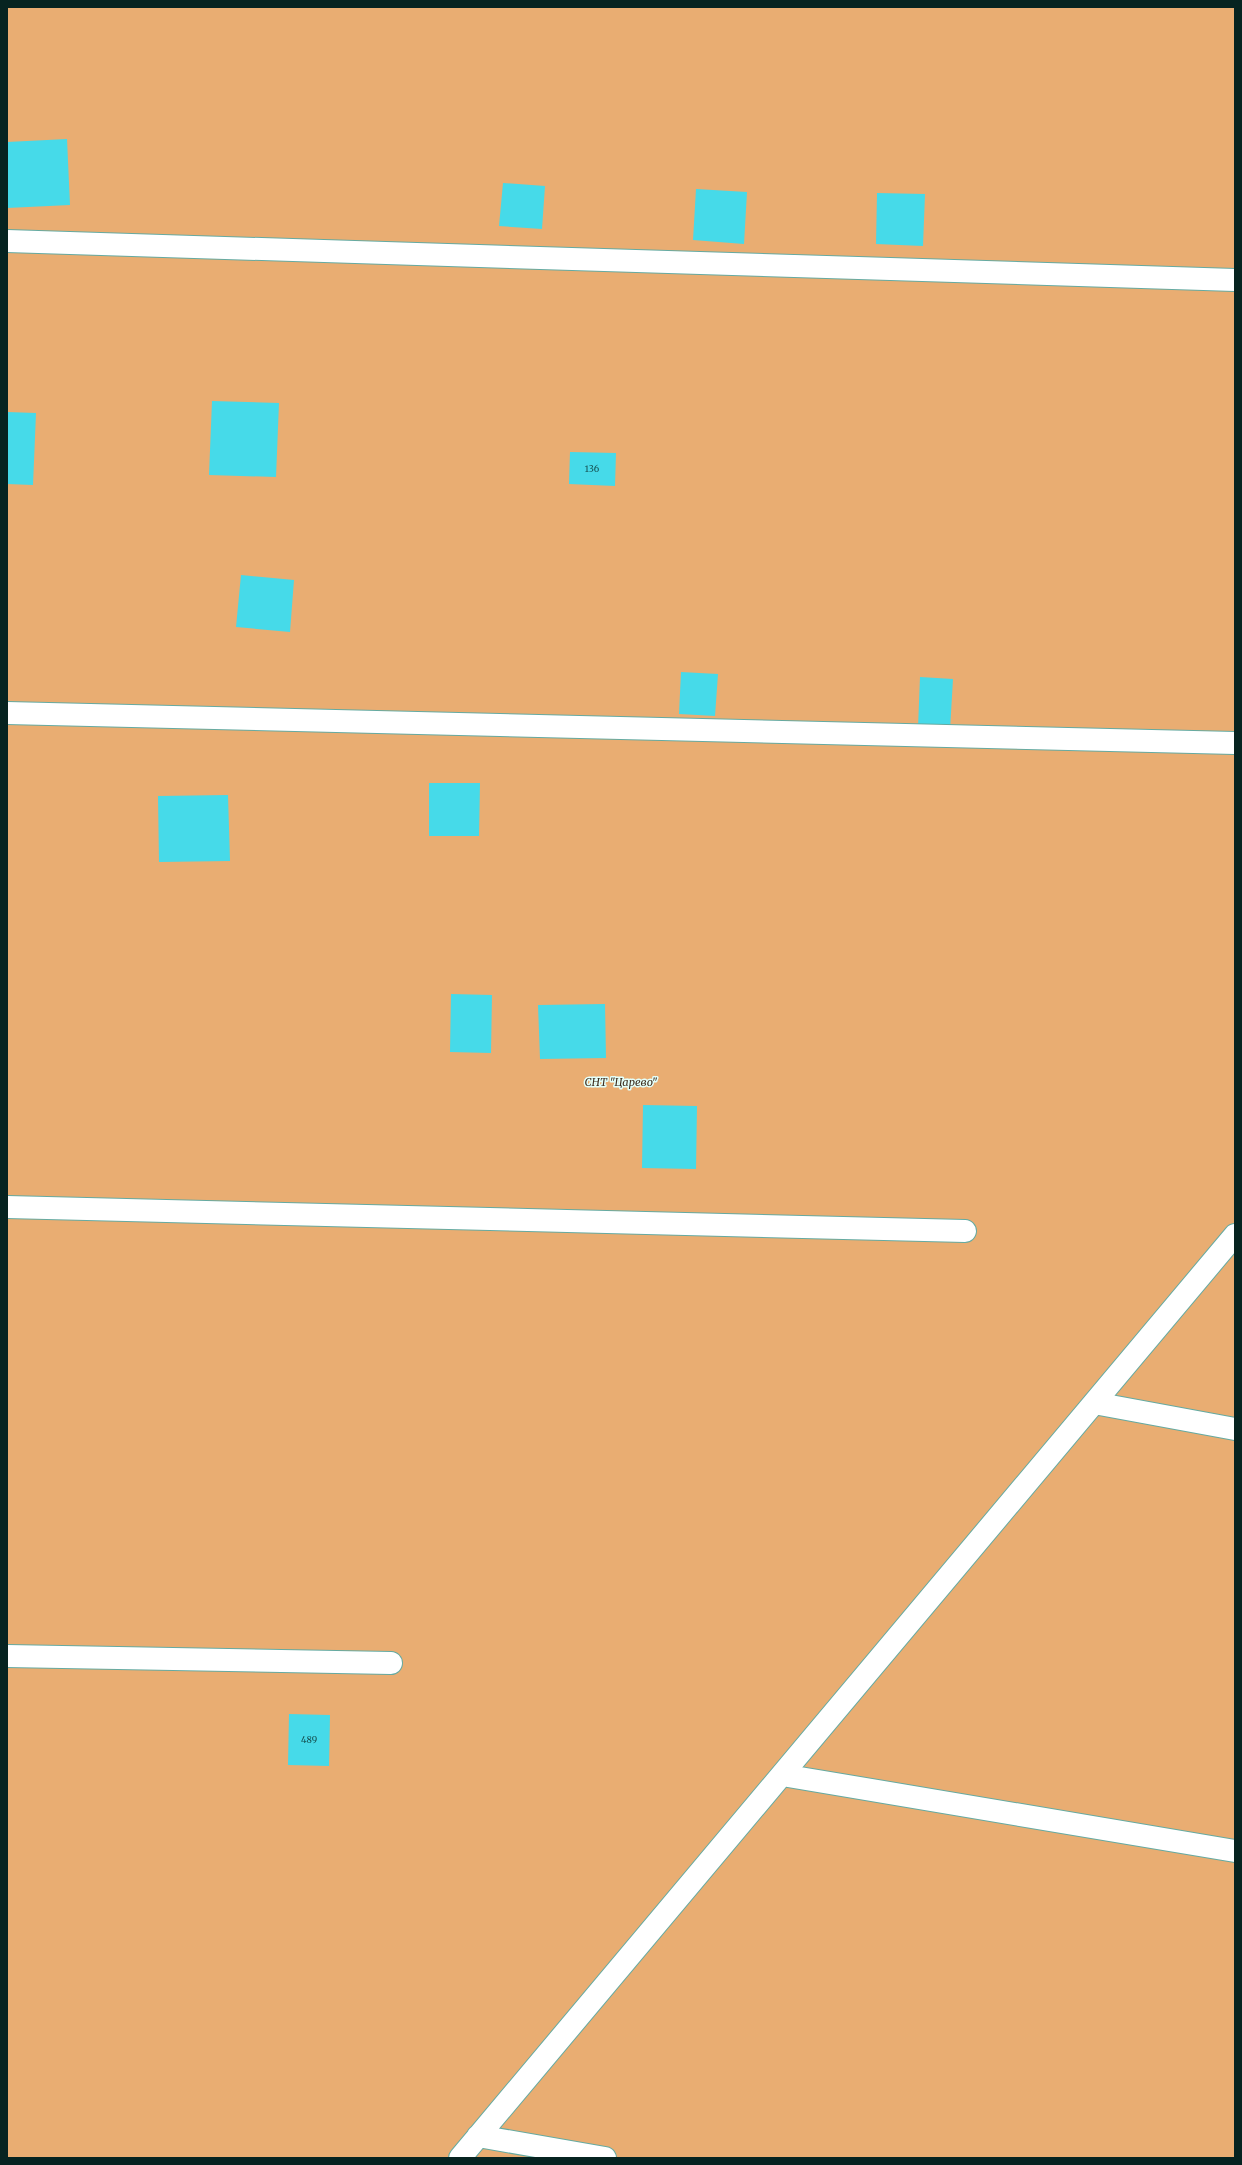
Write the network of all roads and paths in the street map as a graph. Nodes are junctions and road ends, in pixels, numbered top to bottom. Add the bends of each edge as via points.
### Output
1 (7, 241) edge
2 (1235, 280) edge
3 (7, 712) edge
4 (1235, 743) edge
5 (7, 1207) edge
6 (965, 1231) dead end
7 (1235, 1235) edge
8 (1094, 1403) junction
9 (1235, 1429) edge
10 (7, 1656) edge
11 (391, 1663) dead end
12 (782, 1775) junction
13 (1235, 1851) edge
14 (478, 2136) junction
15 (460, 2158) edge
16 (605, 2158) edge

1 - 2 street
3 - 4 street
5 - 6 street
7 - 8 street
8 - 9 street
8 - 12 street
10 - 11 street
12 - 13 street
12 - 14 street
14 - 15 street
14 - 16 street

